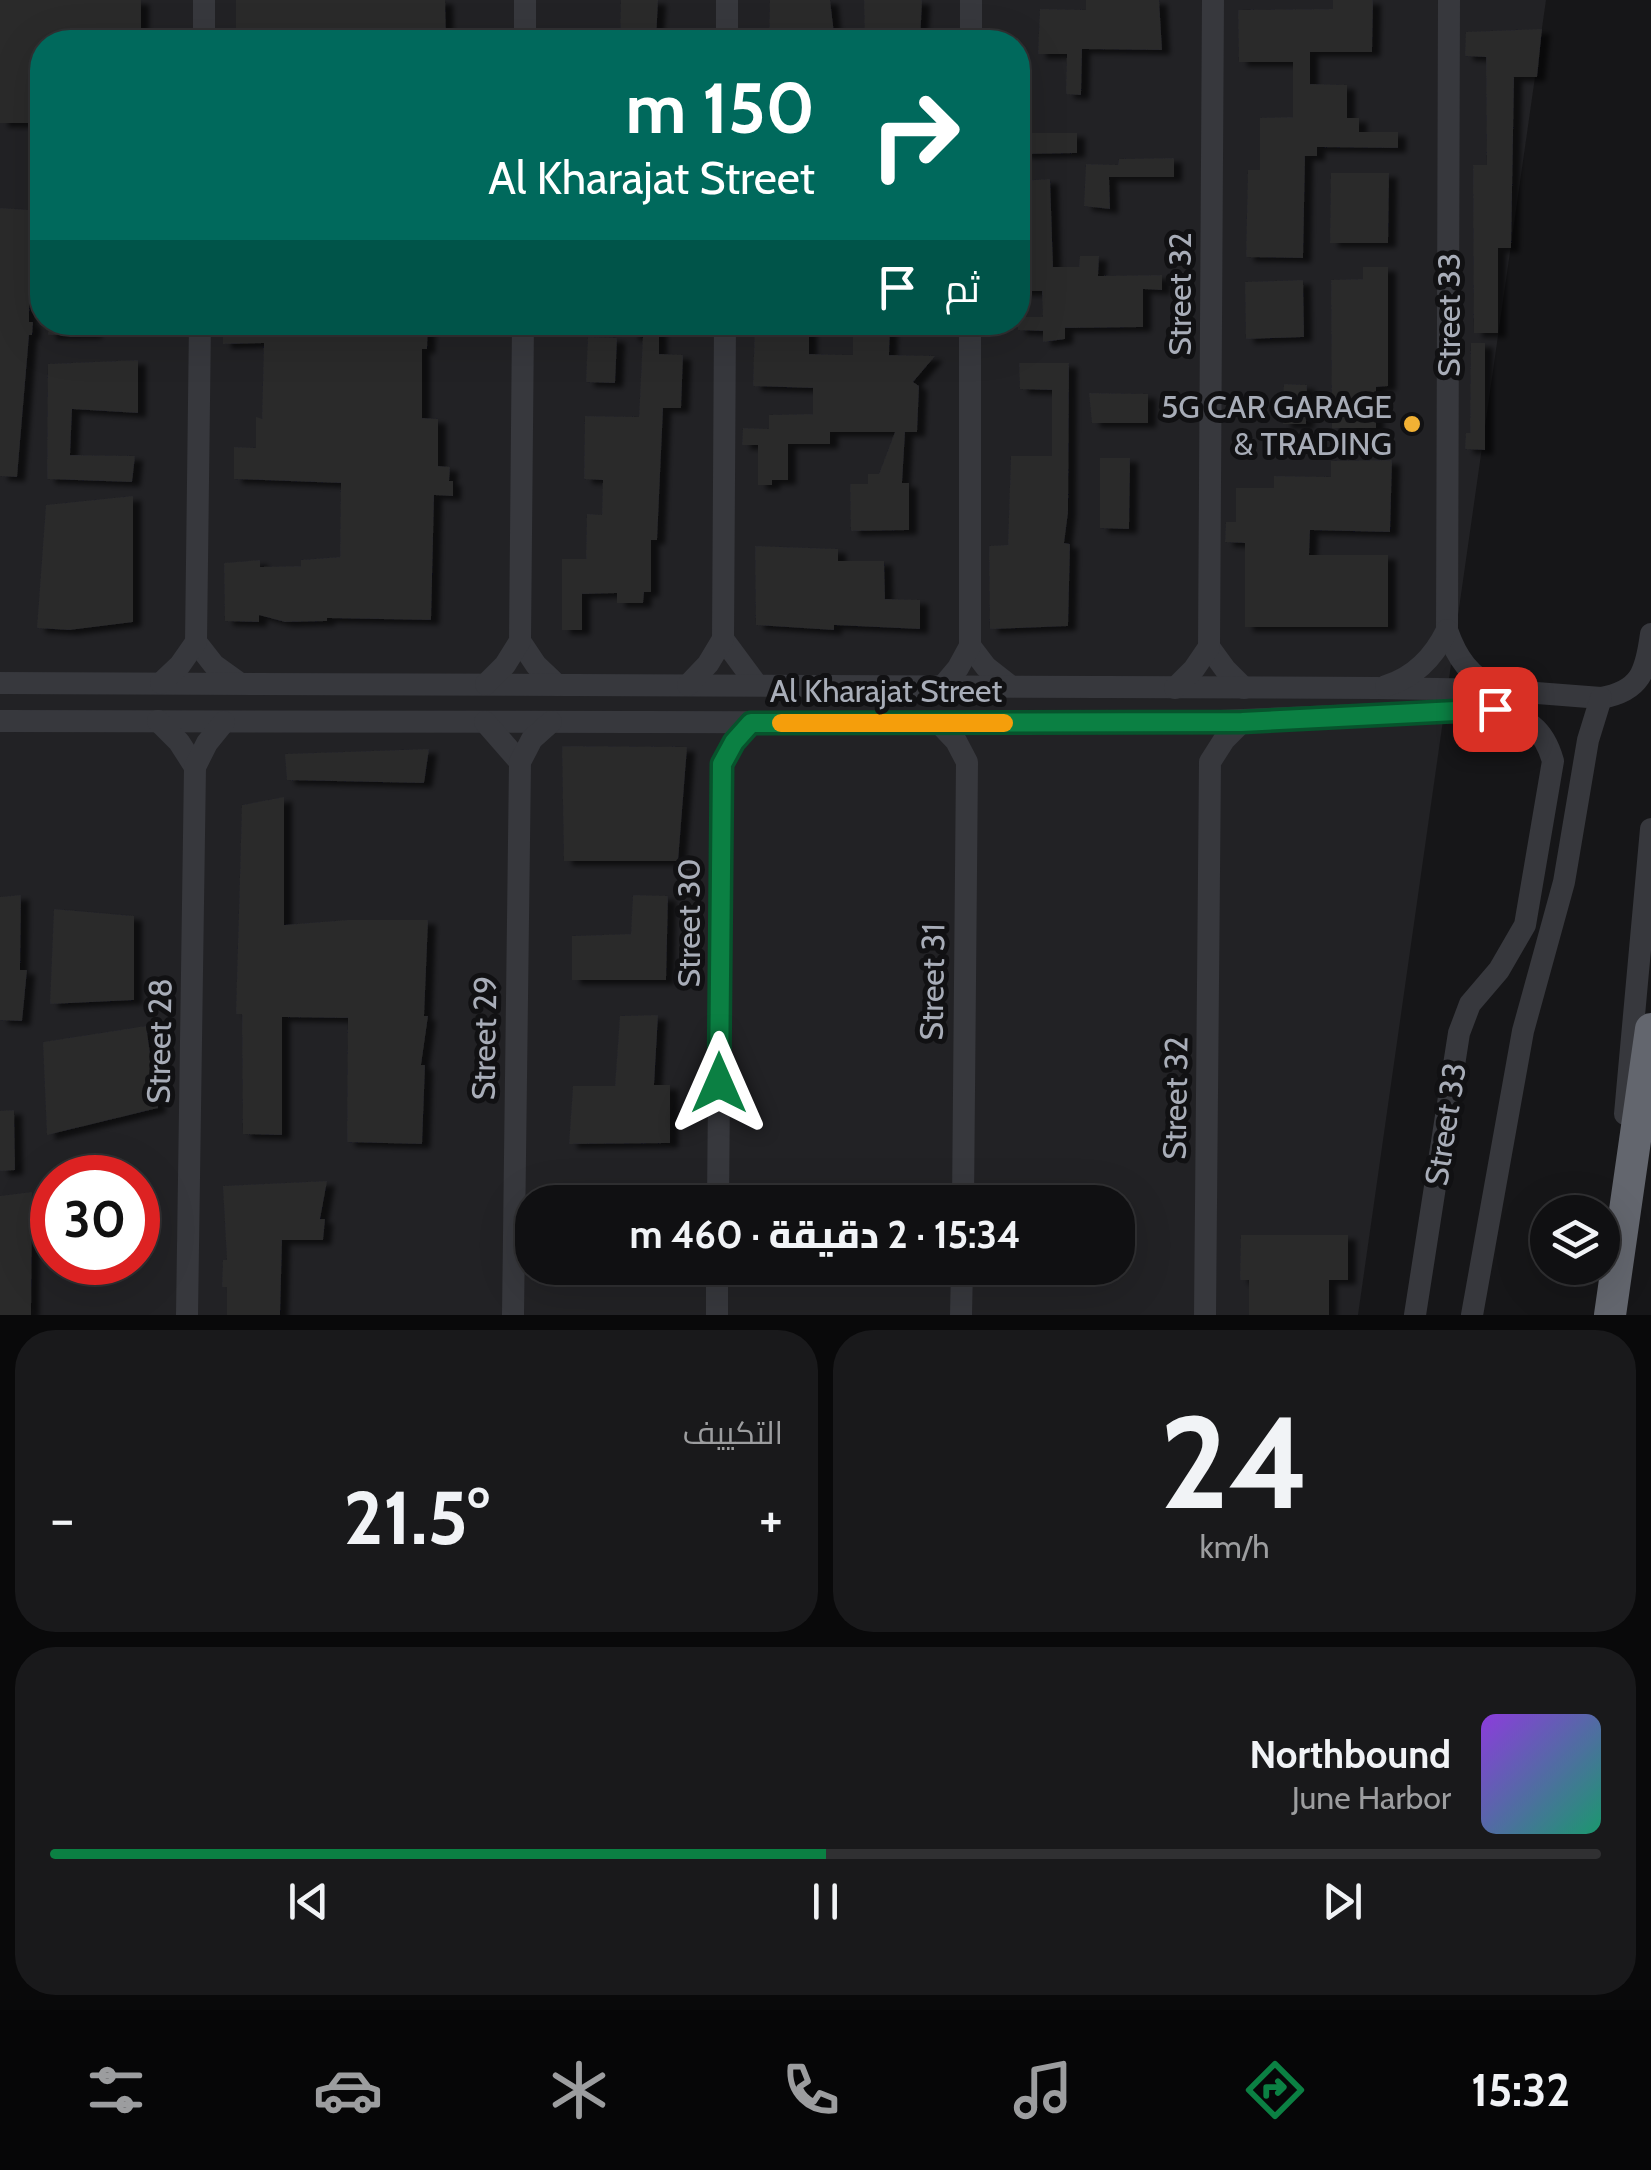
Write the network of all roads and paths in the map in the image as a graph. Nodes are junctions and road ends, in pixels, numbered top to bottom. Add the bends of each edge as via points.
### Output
1 (204, 0) edge
2 (525, 0) edge
3 (728, 0) edge
4 (971, 0) edge
5 (1212, 0) edge
6 (1449, 0) edge
7 (204, 30) edge
8 (525, 30) edge
9 (727, 30) edge
10 (971, 30) edge
11 (200, 335) edge
12 (522, 335) edge
13 (725, 335) edge
14 (970, 335) edge
15 (1448, 630) junction
16 (1651, 634) edge
17 (723, 639) junction
18 (520, 641) junction
19 (196, 642) junction
20 (970, 646) junction
21 (1209, 648) junction
22 (0, 683) edge
23 (161, 683) junction
24 (238, 683) junction
25 (486, 684) junction
26 (557, 685) junction
27 (688, 685) junction
28 (1009, 685) junction
29 (757, 686) junction
30 (942, 687) junction
31 (1174, 688) junction
32 (1244, 688) junction
33 (1378, 688) junction
34 (1497, 690) junction
35 (1601, 698) junction
36 (158, 720) junction
37 (0, 721) edge
38 (224, 722) junction
39 (485, 722) junction
40 (551, 722) junction
41 (694, 722) junction
42 (1242, 722) junction
43 (751, 723) junction
44 (939, 723) junction
45 (1004, 723) junction
46 (1174, 723) junction
47 (520, 762) junction
48 (967, 762) junction
49 (1210, 762) junction
50 (722, 764) junction
51 (196, 767) junction
52 (1651, 829) edge
53 (1514, 949) joint
54 (1651, 1029) edge
55 (718, 1185) edge
56 (962, 1185) edge
57 (1624, 1218) junction
58 (717, 1285) edge
59 (962, 1285) edge
60 (187, 1315) edge
61 (513, 1315) edge
62 (717, 1315) edge
63 (962, 1315) edge
64 (1205, 1315) edge
65 (1415, 1315) edge
66 (1472, 1315) edge
67 (1610, 1315) edge

1 - 7 street
2 - 8 street
3 - 9 street
4 - 10 street
5 - 21 street, Street 32
6 - 15 street, Street 33
11 - 19 street
12 - 18 street
13 - 17 street
14 - 20 street
15 - 33 street via 1420,668
15 - 34 street, Street 33 via 1464,667
16 - 35 street via 1640,677 1618,695
17 - 27 street
17 - 29 street
18 - 25 street
18 - 26 street
19 - 23 street
19 - 24 street
20 - 28 street
20 - 30 street
21 - 31 street
21 - 32 street
22 - 23 street, Al Kharajat Street
23 - 24 street, Al Kharajat Street
24 - 25 street, Al Kharajat Street
25 - 26 street, Al Kharajat Street
26 - 27 street, Al Kharajat Street
27 - 29 street, Al Kharajat Street
28 - 30 street, Al Kharajat Street
28 - 31 street, Al Kharajat Street
29 - 30 street, Al Kharajat Street
31 - 32 street, Al Kharajat Street
32 - 33 street, Al Kharajat Street
33 - 34 street, Al Kharajat Street
34 - 35 street, Al Kharajat Street
35 - 66 street via 1564,882 1523,1031
36 - 37 street, Al Kharajat Street
36 - 38 street, Al Kharajat Street
36 - 51 street
38 - 39 street, Al Kharajat Street
38 - 51 street
39 - 40 street, Al Kharajat Street
39 - 47 street
40 - 41 street, Al Kharajat Street
40 - 47 street
41 - 43 street, Al Kharajat Street
41 - 50 street
42 - 46 street, Al Kharajat Street
42 - 49 street
42 - 53 street, Al Kharajat Street via 1495,709 1534,726 1553,760 1525,924
43 - 44 street, Al Kharajat Street
43 - 50 street
44 - 45 street, Al Kharajat Street
44 - 48 street
45 - 46 street, Al Kharajat Street
45 - 48 street
46 - 49 street
47 - 61 street, Street 29
48 - 56 street, Street 31
49 - 64 street, Street 32
50 - 55 street, Street 30
51 - 60 street, Street 28
52 - 57 street via 1627,1080
53 - 65 street, Street 33 via 1464,1015
54 - 57 highway
57 - 67 highway
58 - 62 street
59 - 63 street

